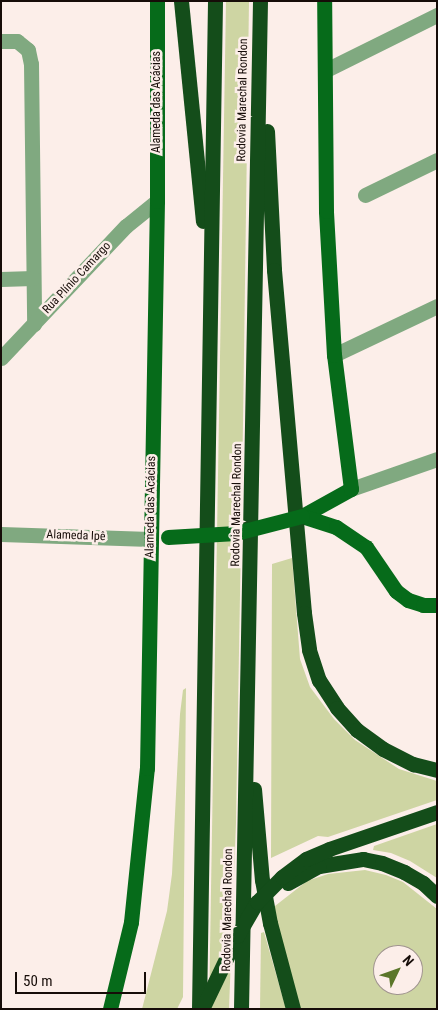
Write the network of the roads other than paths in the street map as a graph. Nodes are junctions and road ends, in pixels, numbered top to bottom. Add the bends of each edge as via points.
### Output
1 (156, 1) edge
2 (181, 1) edge
3 (215, 1) edge
4 (261, 1) edge
5 (324, 1) edge
6 (437, 15) edge
7 (1, 41) edge
8 (326, 70) junction
9 (437, 160) edge
10 (365, 195) dead end
11 (157, 201) junction
12 (33, 278) junction
13 (1, 279) edge
14 (437, 306) edge
15 (211, 316) junction
16 (34, 324) junction
17 (334, 355) junction
18 (1, 358) edge
19 (437, 459) edge
20 (348, 491) junction
21 (302, 516) junction
22 (1, 534) edge
23 (150, 539) junction
24 (437, 605) edge
25 (248, 716) junction
26 (437, 770) edge
27 (437, 812) edge
28 (437, 896) edge
29 (249, 915) junction
30 (110, 1009) edge
31 (200, 1009) edge
32 (241, 1009) edge
33 (294, 1009) edge

1 - 11 main road, Alameda das Acácias
2 - 15 highway via 198,153
3 - 15 highway
4 - 25 highway, Rodovia Marechal Rondon
4 - 26 highway via 271,224 309,650 319,680 337,708 357,730 383,749 413,764
5 - 8 main road
6 - 8 street
7 - 12 street via 17,41 28,50 31,64
8 - 17 main road via 326,211
9 - 10 street
11 - 16 street, Rua Plínio Camargo via 126,226
11 - 23 main road, Alameda das Acácias
12 - 13 street
12 - 16 street
14 - 17 street
15 - 31 highway
16 - 18 street, Rua Plínio Camargo
17 - 20 main road
19 - 20 street
20 - 21 main road
21 - 23 main road, bridge via 236,533
21 - 24 main road via 336,527 361,542 402,596 423,605
22 - 23 street, Alameda Ipê
23 - 30 main road, Alameda das Acácias via 147,768 131,922
25 - 32 highway, Rodovia Marechal Rondon
25 - 33 highway via 262,880 270,923
27 - 29 highway, bridge via 306,859 282,877
28 - 29 highway, bridge via 404,872 363,859 319,866 298,876
29 - 31 highway, bridge

